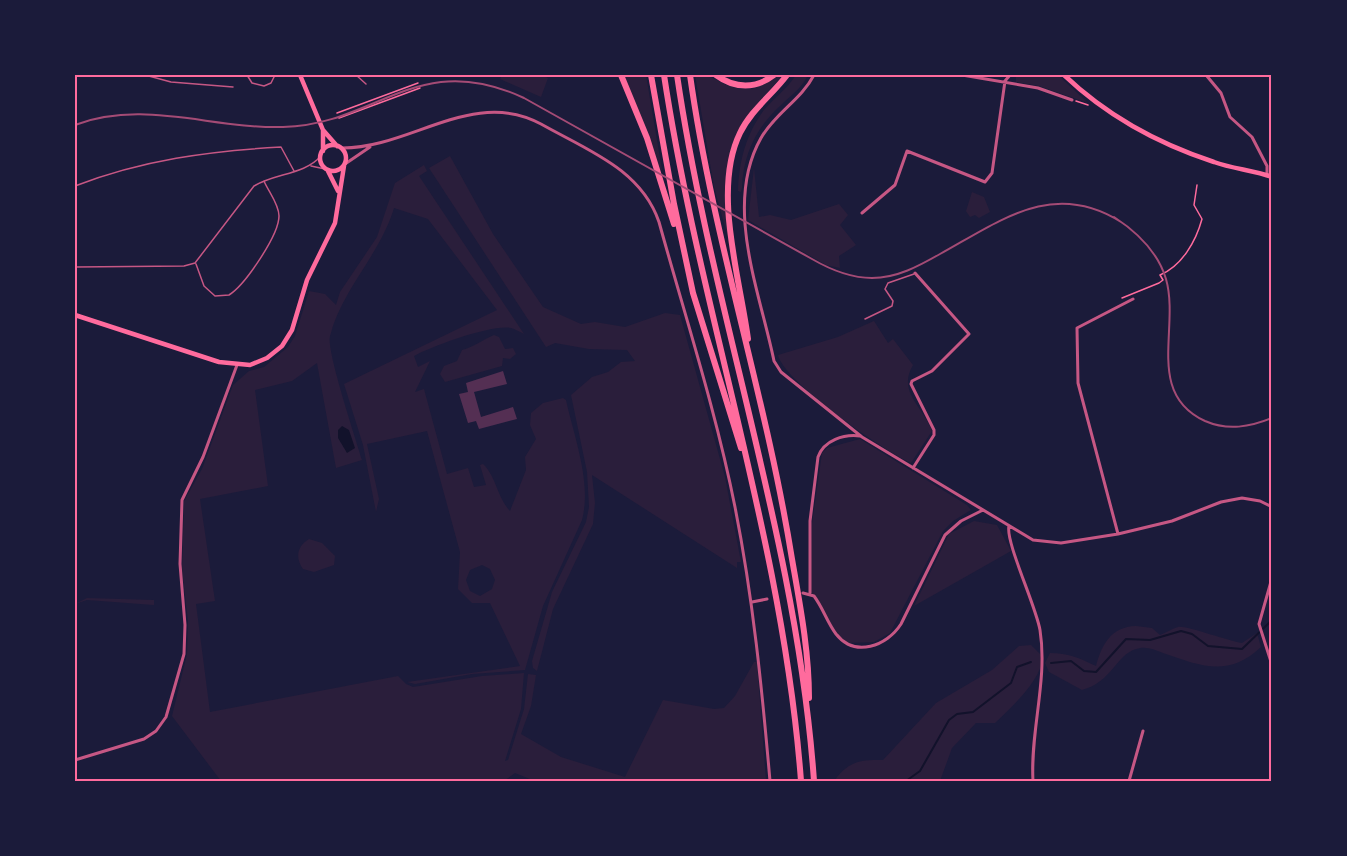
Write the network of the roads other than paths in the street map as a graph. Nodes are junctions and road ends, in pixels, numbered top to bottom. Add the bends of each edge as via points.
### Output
1 (145, 75) edge
2 (247, 75) edge
3 (276, 75) edge
4 (300, 75) edge
5 (356, 75) edge
6 (621, 75) edge
7 (651, 75) edge
8 (664, 75) edge
9 (677, 75) edge
10 (690, 75) edge
11 (716, 75) edge
12 (774, 75) edge
13 (787, 75) edge
14 (814, 75) edge
15 (962, 75) edge
16 (1010, 75) edge
17 (1064, 75) edge
18 (1206, 75) edge
19 (1005, 81) junction
20 (366, 84) dead end
21 (233, 87) dead end
22 (1072, 100) road end
23 (323, 130) junction
24 (371, 146) junction
25 (339, 147) junction
26 (322, 154) junction
27 (344, 165) junction
28 (310, 166) junction
29 (326, 169) junction
30 (294, 172) junction
31 (1270, 176) edge
32 (263, 180) junction
33 (75, 186) edge
34 (338, 194) junction
35 (862, 213) dead end
36 (195, 263) junction
37 (75, 267) edge
38 (915, 273) joint
39 (693, 293) junction
40 (1133, 299) dead end
41 (75, 315) edge
42 (865, 320) dead end
43 (751, 363) junction
44 (237, 365) junction
45 (862, 437) junction
46 (913, 468) junction
47 (756, 500) junction
48 (1272, 507) edge
49 (983, 510) junction
50 (1008, 526) junction
51 (1118, 534) junction
52 (1272, 578) edge
53 (803, 593) dead end
54 (810, 593) junction
55 (767, 599) dead end
56 (752, 602) junction
57 (1272, 665) edge
58 (809, 722) junction
59 (1143, 731) dead end
60 (75, 760) edge
61 (770, 781) edge
62 (801, 781) edge
63 (814, 781) edge
64 (1033, 781) edge
65 (1129, 781) edge

1 - 21 lane via 171,82
2 - 3 lane via 252,83 264,86
4 - 23 main road
5 - 20 lane
6 - 39 highway via 652,154
7 - 39 highway
8 - 47 highway via 697,252
9 - 58 highway via 702,212 781,550
10 - 43 highway via 717,223
11 - 12 highway via 747,86
13 - 43 highway via 747,121 729,172 731,227
14 - 45 street via 773,120 756,147 749,172 747,234 774,361 781,372
15 - 19 street
16 - 19 street
17 - 31 main road via 1104,109 1134,126 1212,162
18 - 31 street via 1221,93 1230,117 1252,137
19 - 22 street
19 - 35 street via 996,154 985,182 907,151 895,185
23 - 25 main road
23 - 26 main road
24 - 25 street
24 - 27 street
24 - 56 street via 473,113 506,111 542,123 639,184 659,222 723,453
25 - 26 main road via 330,146
25 - 27 main road via 346,155
26 - 28 lane
26 - 29 main road
27 - 29 main road via 336,171
27 - 34 main road
28 - 29 lane
28 - 30 lane
29 - 34 main road
30 - 32 lane
30 - 33 lane via 281,147 245,149 147,162
32 - 36 lane via 243,197
32 - 36 lane via 279,213 278,222 243,282 229,296 215,296 204,286
34 - 44 main road via 334,223 307,280 289,336 267,358
36 - 37 lane
38 - 42 lane via 888,283 885,289 892,306
38 - 46 street via 969,334 932,371 910,384 934,430
39 - 47 highway
40 - 51 street via 1077,328 1078,383
41 - 44 main road
43 - 58 highway via 788,525 809,672
44 - 60 street via 203,458 182,501 184,654 166,717 156,731 138,742
45 - 46 street
45 - 54 street via 834,440 818,457 810,521
46 - 49 street
47 - 62 highway via 784,638
48 - 51 street via 1242,498
49 - 50 street
49 - 54 street via 945,535 901,624 879,645 861,647 843,640
50 - 51 street via 1033,540 1051,543
50 - 64 street via 1010,543 1034,603 1043,657
52 - 57 street via 1259,624
53 - 54 street
55 - 56 street
56 - 61 street
58 - 63 highway
59 - 65 street

